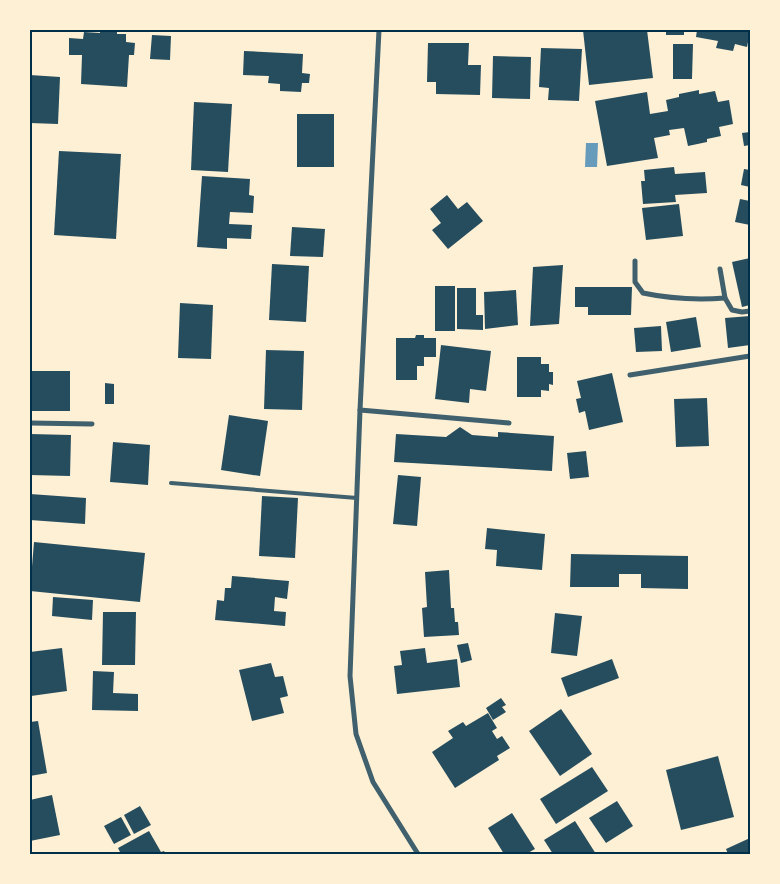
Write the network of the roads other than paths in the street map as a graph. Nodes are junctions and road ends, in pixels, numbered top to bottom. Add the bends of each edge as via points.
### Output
1 (379, 30) edge
2 (635, 261) dead end
3 (720, 269) dead end
4 (725, 298) junction
5 (750, 311) edge
6 (750, 356) edge
7 (630, 375) dead end
8 (360, 410) junction
9 (509, 423) dead end
10 (30, 424) edge
11 (92, 424) dead end
12 (171, 483) dead end
13 (357, 498) junction
14 (418, 854) edge

1 - 8 street
2 - 4 street via 635,282 644,293 701,300
3 - 4 street
4 - 5 street via 732,310
6 - 7 street
8 - 9 street
8 - 13 street
10 - 11 street
12 - 13 lane
13 - 14 street via 350,676 356,734 373,782

